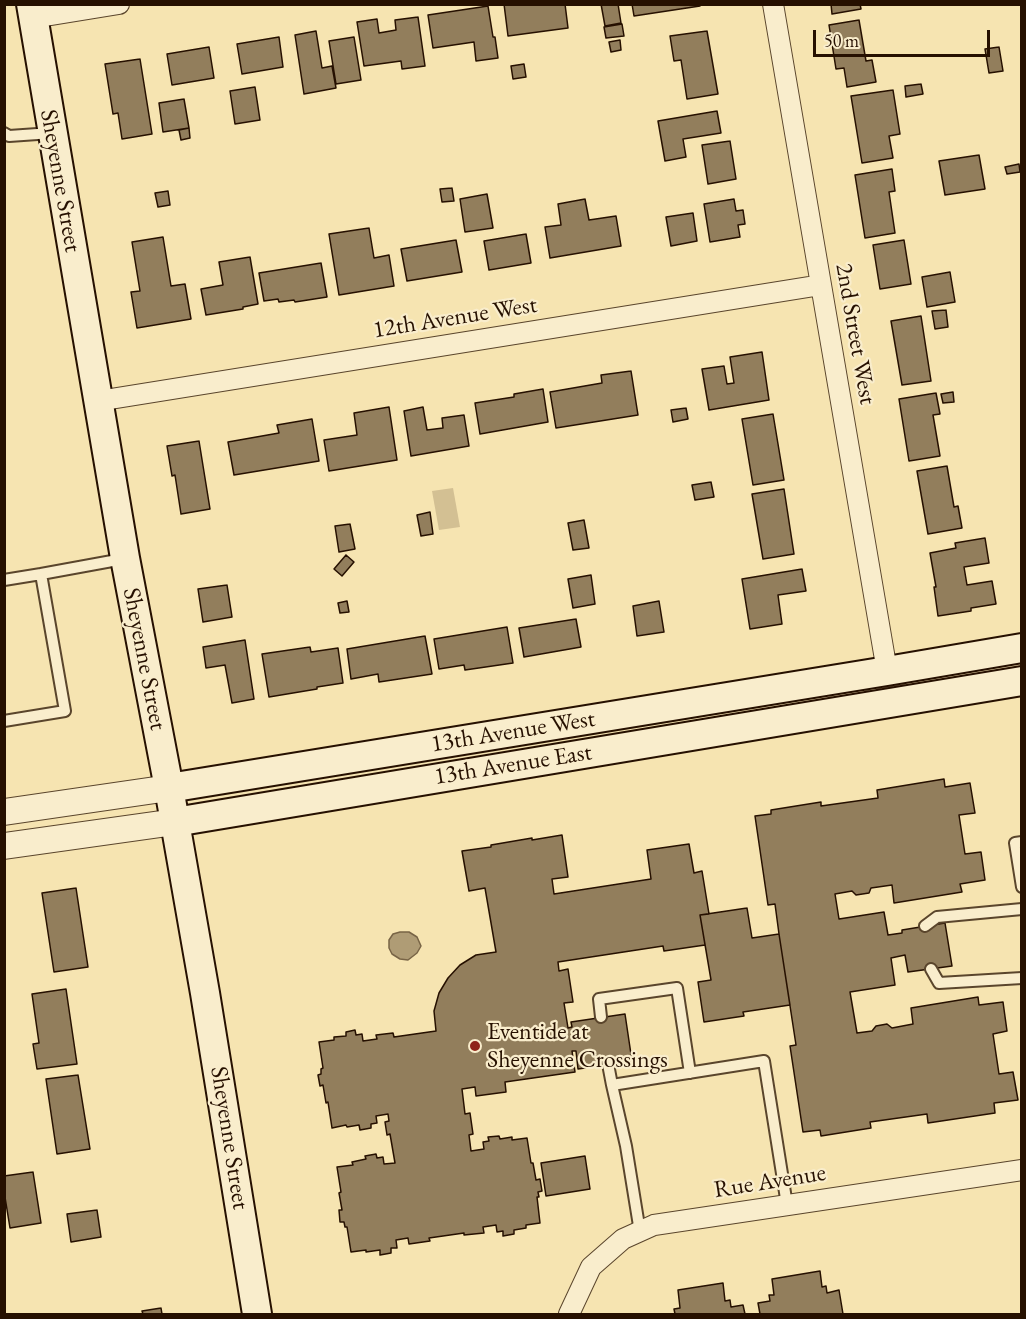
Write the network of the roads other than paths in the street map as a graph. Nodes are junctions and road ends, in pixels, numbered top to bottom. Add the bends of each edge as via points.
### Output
1 (119, 4) edge
2 (773, 4) edge
3 (32, 11) edge
4 (4, 133) edge
5 (52, 133) junction
6 (821, 285) junction
7 (98, 401) junction
8 (125, 558) junction
9 (41, 574) junction
10 (4, 580) edge
11 (1022, 648) edge
12 (886, 671) junction
13 (1022, 681) edge
14 (4, 721) edge
15 (169, 788) junction
16 (4, 812) edge
17 (175, 822) junction
18 (1022, 842) edge
19 (4, 846) edge
20 (1022, 886) edge
21 (1022, 909) edge
22 (925, 926) dead end
23 (931, 969) dead end
24 (1022, 978) edge
25 (601, 1017) dead end
26 (608, 1064) dead end
27 (690, 1073) junction
28 (612, 1085) junction
29 (1022, 1170) edge
30 (787, 1205) junction
31 (640, 1232) junction
32 (257, 1314) edge
33 (569, 1314) edge

1 - 3 street
2 - 6 street, 2nd Street West
3 - 5 main road, Sheyenne Street
4 - 5 lane
5 - 7 main road, Sheyenne Street
6 - 7 street, 12th Avenue West
6 - 12 street, 2nd Street West
7 - 8 main road, Sheyenne Street
8 - 9 lane
8 - 15 main road, Sheyenne Street
9 - 10 lane
9 - 14 lane via 65,711
11 - 12 main road, 13th Avenue West
12 - 15 main road, 13th Avenue West
13 - 17 main road, 13th Avenue East
15 - 16 street, 13th Avenue West
15 - 17 main road, Sheyenne Street
17 - 19 street, 13th Avenue East
17 - 32 main road, Sheyenne Street
18 - 20 lane via 1015,843
21 - 22 lane via 937,917
23 - 24 lane via 939,983
25 - 27 lane via 599,999 677,988
26 - 28 lane
27 - 28 lane
27 - 30 lane via 764,1061
28 - 31 lane
29 - 30 street, Rue Avenue
30 - 31 street, Rue Avenue via 654,1225
31 - 33 street, Rue Avenue via 623,1239 591,1267

